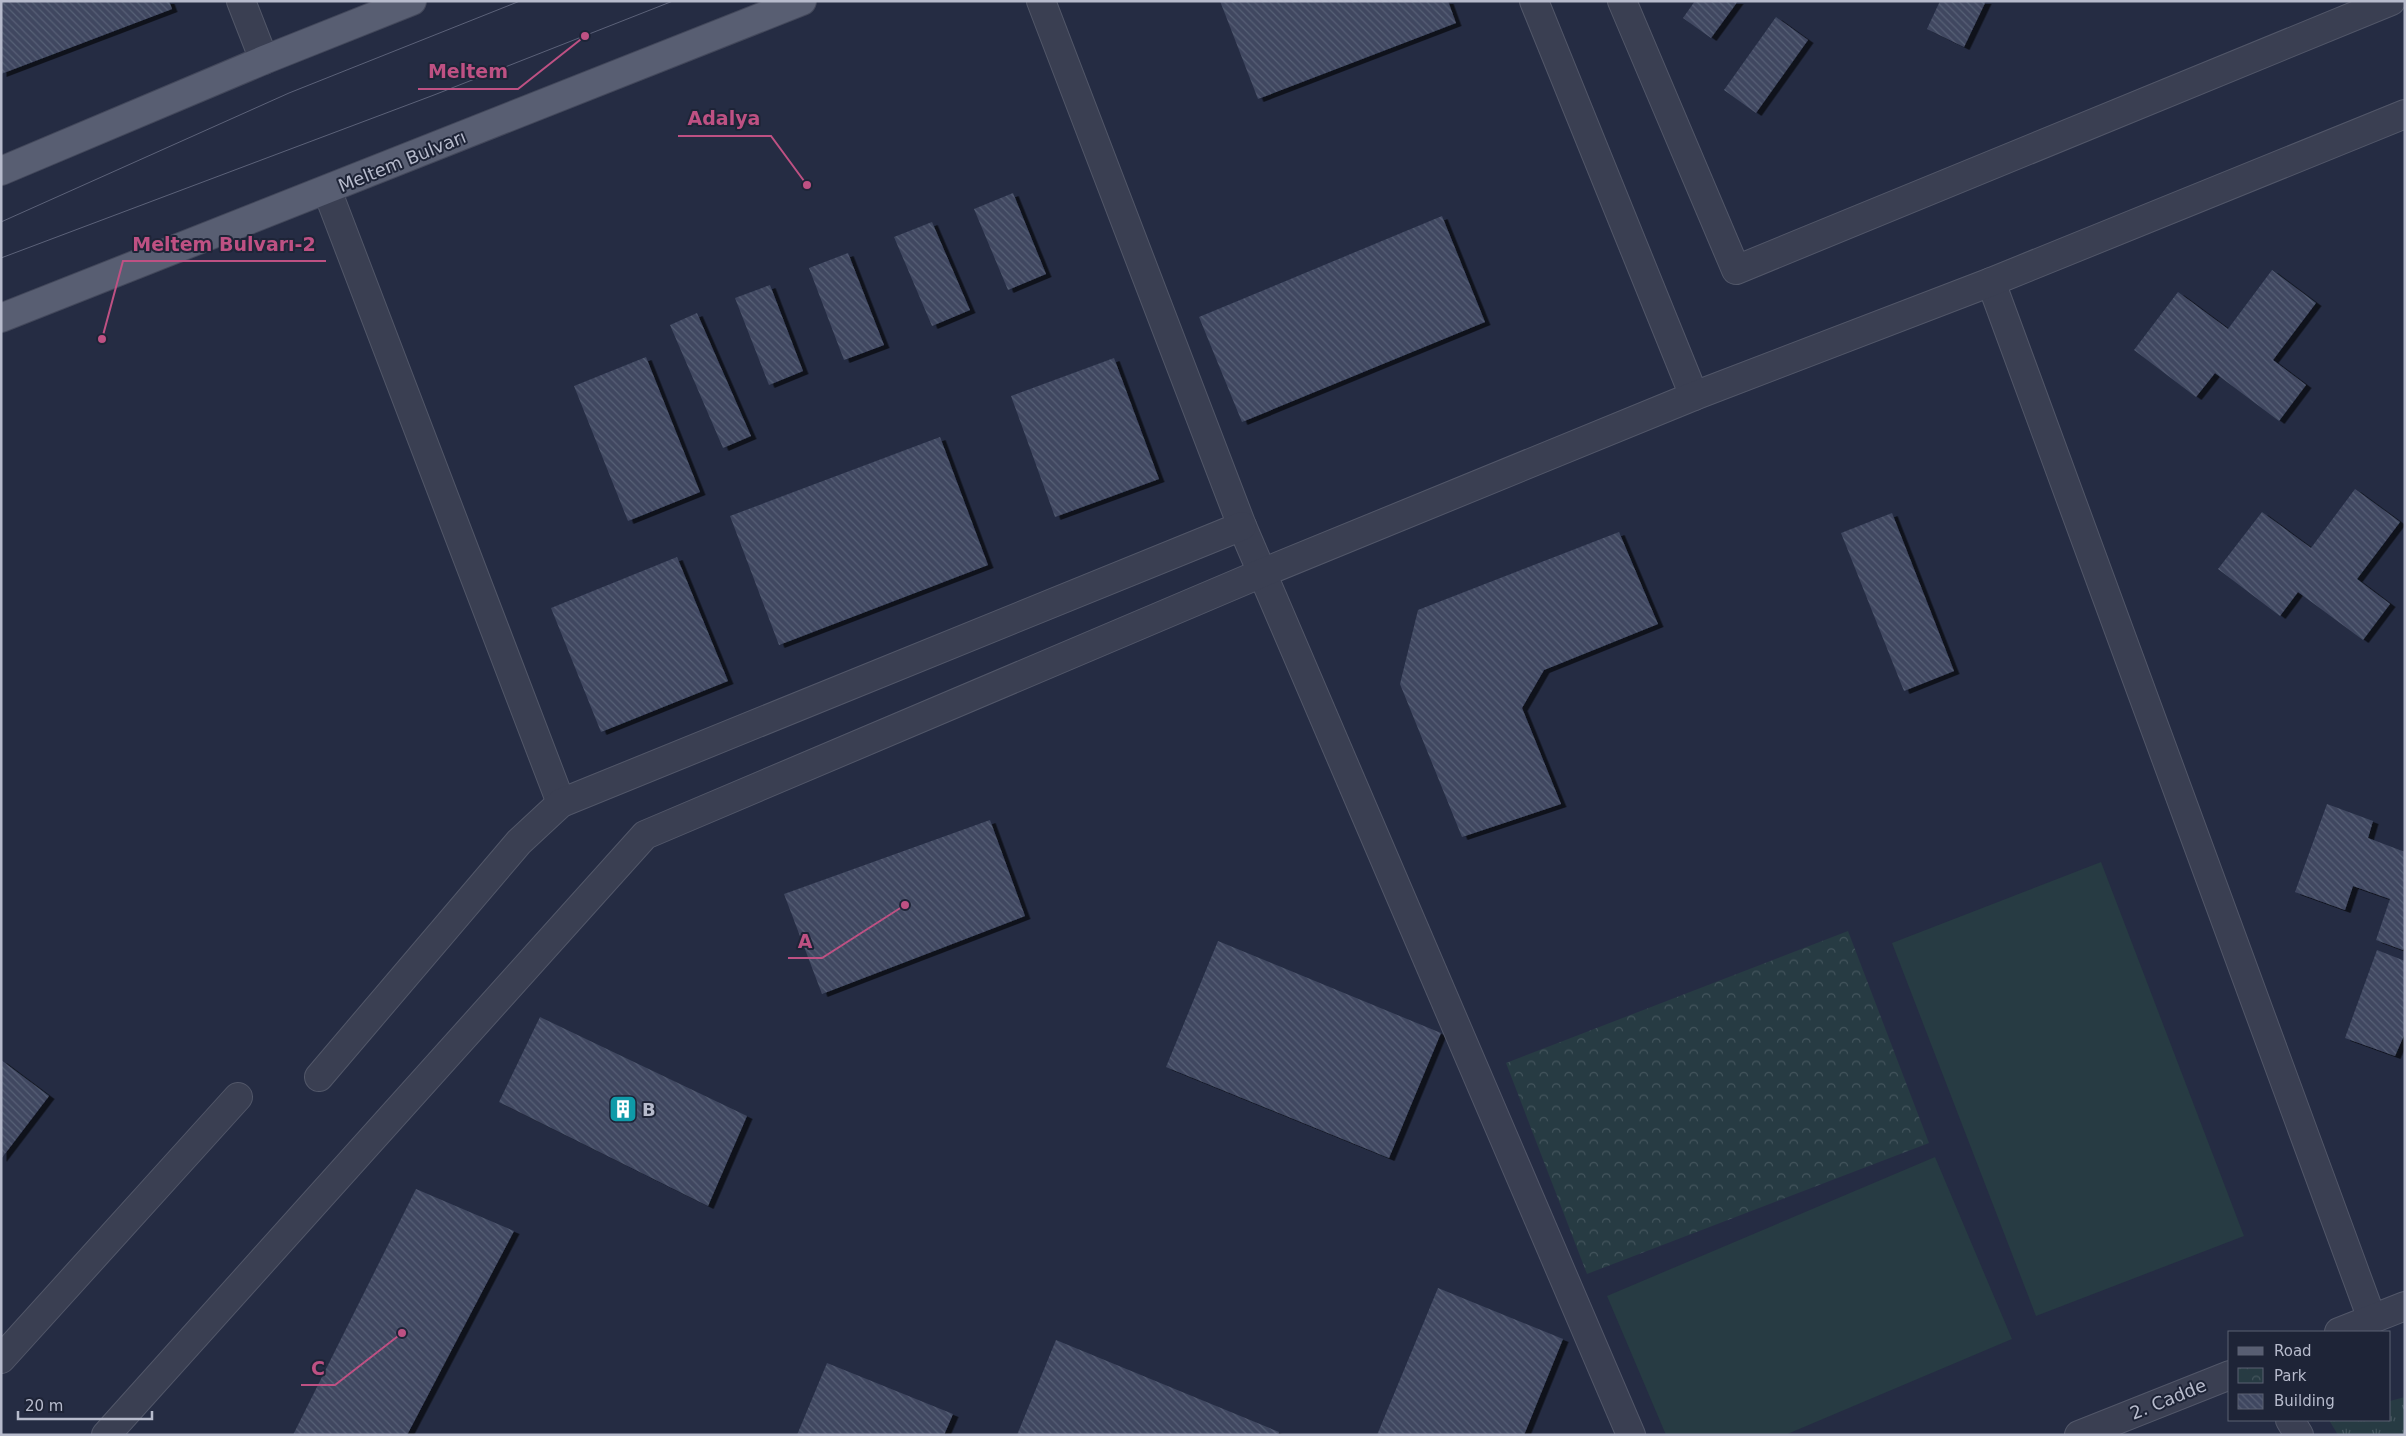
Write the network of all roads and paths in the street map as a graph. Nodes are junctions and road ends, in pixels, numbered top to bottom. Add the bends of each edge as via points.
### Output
1 (240, 1) edge
2 (412, 1) edge
3 (802, 1) edge
4 (1041, 1) edge
5 (1534, 1) edge
6 (1622, 1) edge
7 (2391, 1) edge
8 (264, 60) junction
9 (2405, 114) edge
10 (1, 171) edge
11 (327, 190) junction
12 (1992, 282) junction
13 (1, 318) edge
14 (1694, 396) junction
15 (1242, 526) junction
16 (1262, 573) junction
17 (561, 803) junction
18 (319, 1077) dead end
19 (238, 1097) dead end
20 (2405, 1306) edge
21 (2372, 1320) junction
22 (2342, 1331) edge
23 (1, 1359) edge
24 (2228, 1376) edge
25 (2291, 1421) edge
26 (106, 1435) edge
27 (1631, 1435) edge
28 (2079, 1435) edge
29 (2299, 1435) edge

1 - 8 street
2 - 8 main road
3 - 11 main road, Meltem Bulvarı
4 - 15 street
5 - 14 street
6 - 7 street via 1736,270
8 - 10 main road
9 - 12 street
11 - 13 main road, Meltem Bulvarı
11 - 17 street
12 - 14 street
12 - 21 street
14 - 16 street
15 - 16 street
15 - 17 street
16 - 26 street via 645,835
16 - 27 street
17 - 18 street via 519,842
19 - 23 street
20 - 21 street
21 - 22 street
24 - 28 street, 2. Cadde
25 - 29 street

